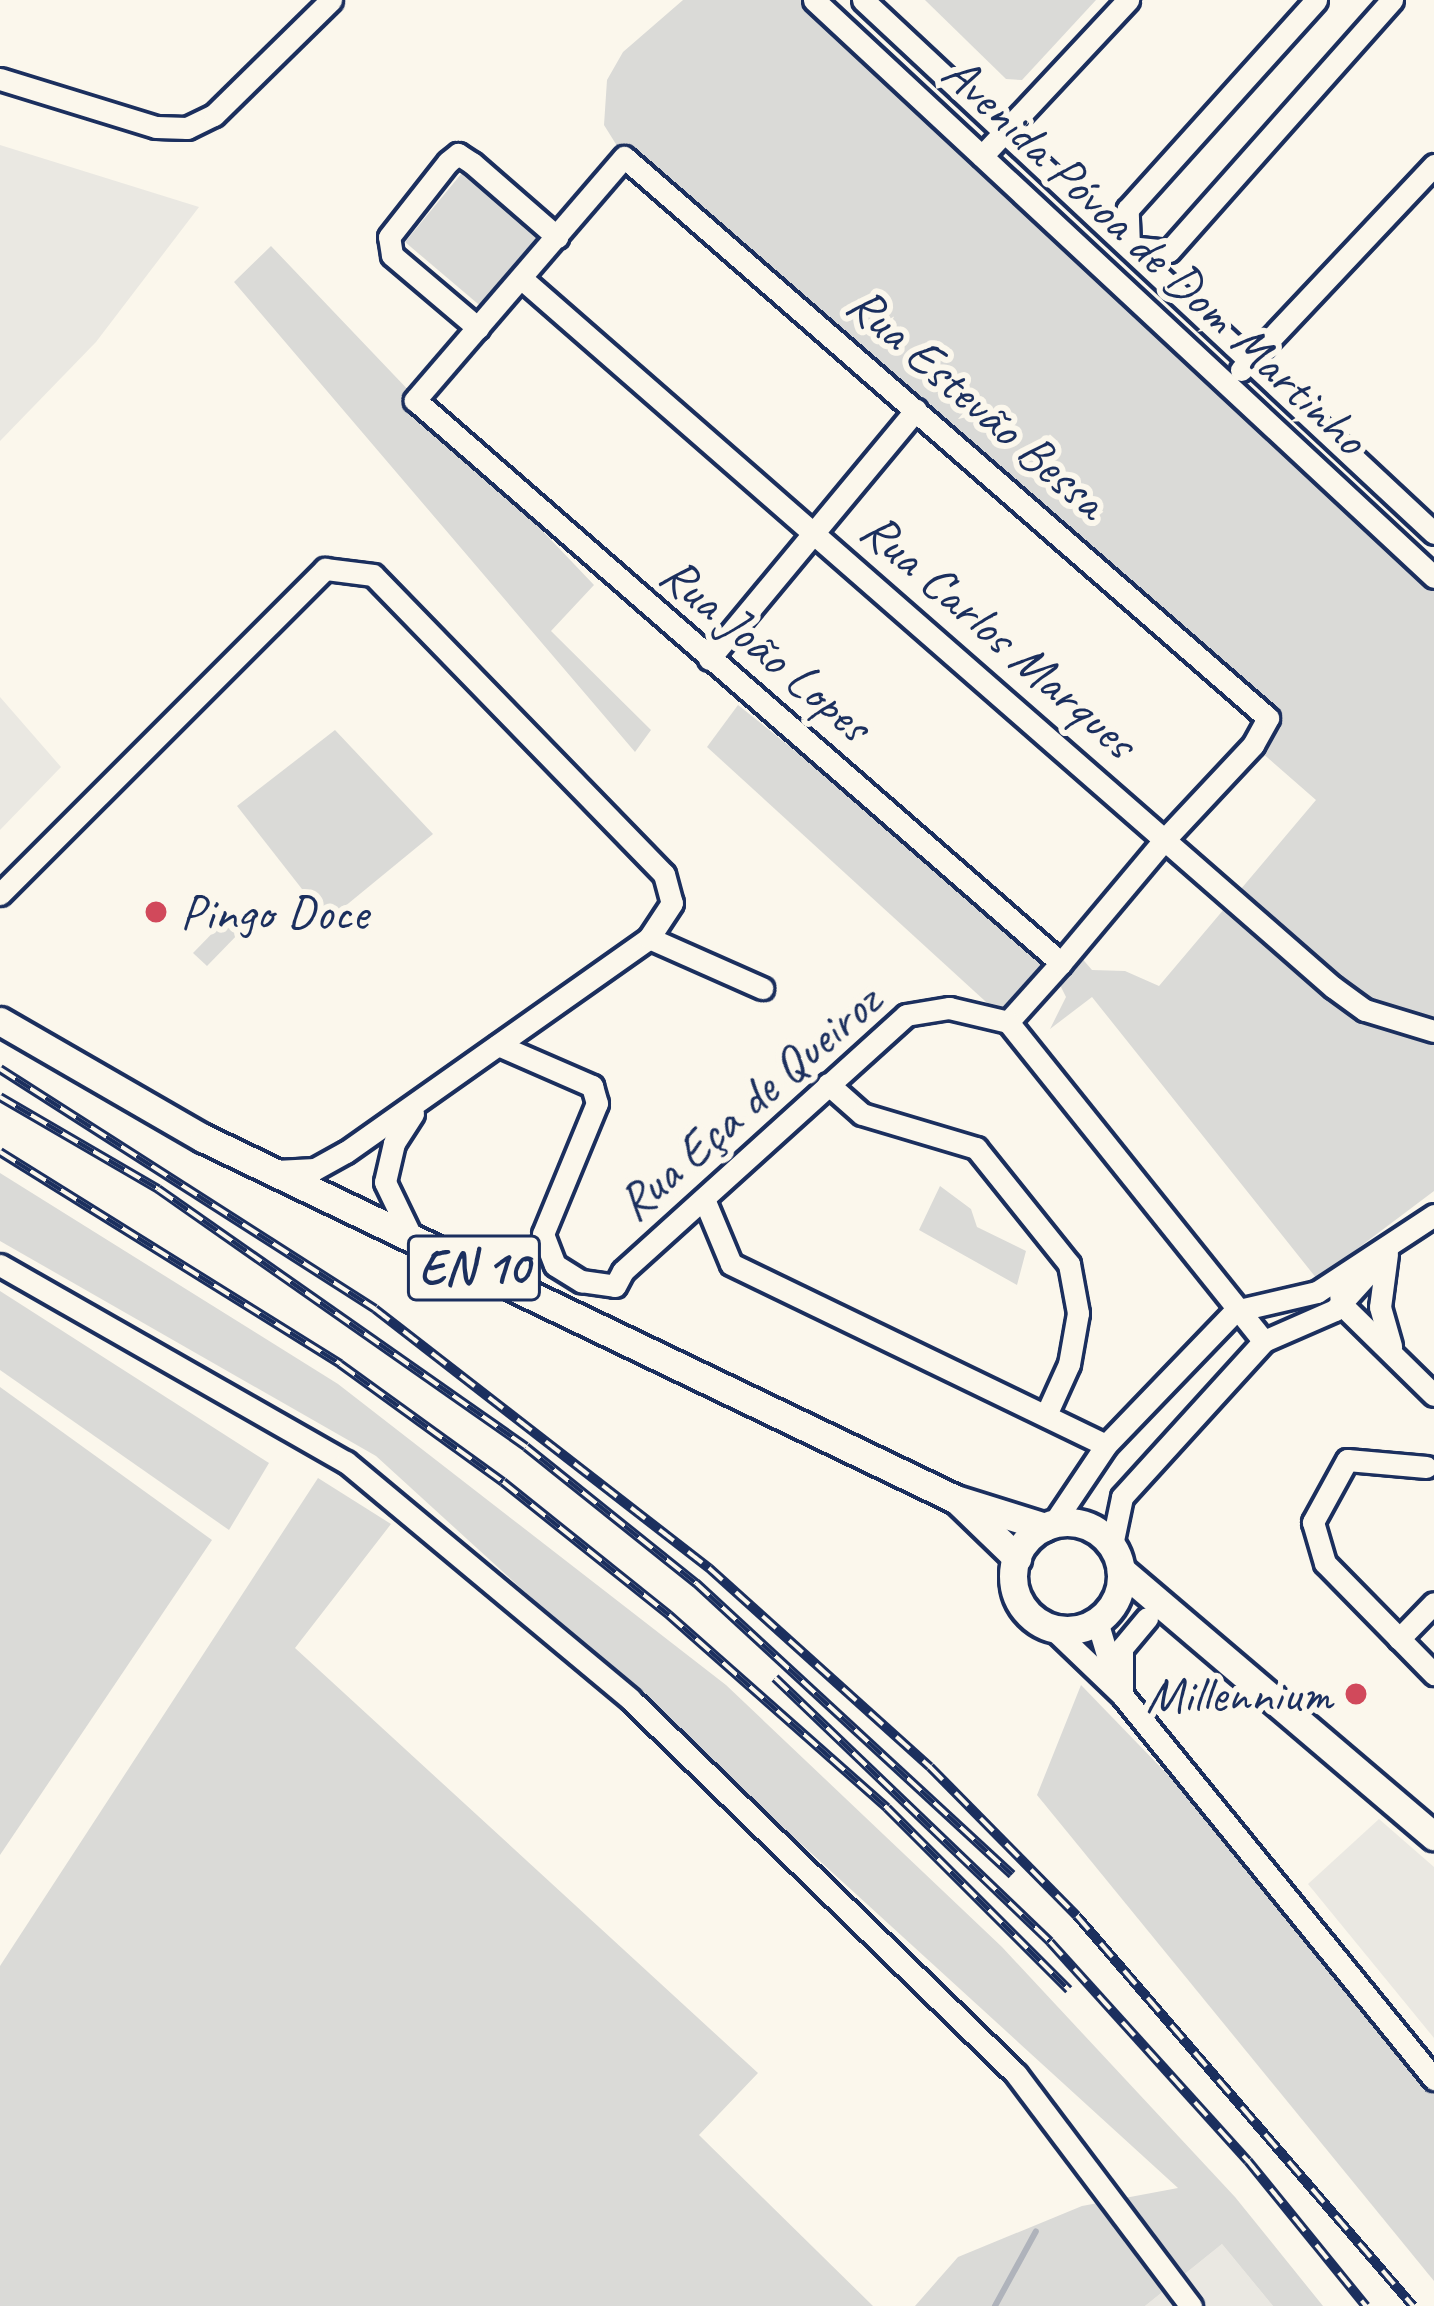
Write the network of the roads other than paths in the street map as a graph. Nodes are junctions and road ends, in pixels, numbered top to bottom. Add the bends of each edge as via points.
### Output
1 (331, 0) edge
2 (814, 0) edge
3 (1129, 0) edge
4 (1316, 0) edge
5 (1392, 0) edge
6 (869, 2) edge
7 (0, 79) edge
8 (1004, 133) junction
9 (982, 156) junction
10 (1434, 165) edge
11 (557, 237) junction
12 (1129, 247) junction
13 (1106, 272) junction
14 (521, 278) junction
15 (478, 328) junction
16 (1251, 360) junction
17 (1228, 385) junction
18 (916, 410) junction
19 (1434, 533) edge
20 (814, 536) junction
21 (1434, 577) edge
22 (709, 659) junction
23 (1165, 838) junction
24 (3, 886) edge
25 (649, 938) junction
26 (1061, 963) junction
27 (762, 988) dead end
28 (0, 1021) edge
29 (1008, 1022) junction
30 (1434, 1031) edge
31 (498, 1045) junction
32 (828, 1084) junction
33 (418, 1106) junction
34 (274, 1172) junction
35 (704, 1199) junction
36 (1434, 1215) edge
37 (411, 1237) junction
38 (1388, 1251) junction
39 (0, 1264) edge
40 (1339, 1298) junction
41 (1380, 1307) junction
42 (1235, 1311) junction
43 (1264, 1341) junction
44 (1391, 1347) junction
45 (1434, 1395) edge
46 (1046, 1415) junction
47 (1106, 1445) junction
48 (1426, 1467) dead end
49 (956, 1499) junction
50 (1049, 1525) junction
51 (1017, 1558) junction
52 (1116, 1558) junction
53 (1434, 1604) edge
54 (1103, 1616) junction
55 (1147, 1618) junction
56 (1180, 1627) junction
57 (1054, 1628) junction
58 (1399, 1639) junction
59 (1434, 1674) edge
60 (1122, 1695) junction
61 (1434, 1836) edge
62 (1434, 2079) edge
63 (1191, 2306) edge

1 - 7 street via 214,115 187,128 156,127
2 - 9 street, Avenida Póvoa de Dom Martinho
3 - 8 street
4 - 12 street via 1128,208
5 - 12 street via 1169,251
6 - 8 street, Avenida Póvoa de Dom Martinho
8 - 9 street
8 - 12 street, Avenida Póvoa de Dom Martinho
9 - 13 street, Avenida Póvoa de Dom Martinho
10 - 16 street
11 - 14 street
11 - 15 street via 472,163 458,154 448,162 389,237 392,255
11 - 18 street, Rua Estevão Bessa via 624,157
12 - 13 street
12 - 16 street, Avenida Póvoa de Dom Martinho
13 - 17 street, Avenida Póvoa de Dom Martinho
14 - 15 street
14 - 20 street, Rua Carlos Marques
15 - 22 street, Rua João Lopes via 415,400
16 - 17 street
16 - 19 street, Avenida Póvoa de Dom Martinho
17 - 21 street, Avenida Póvoa de Dom Martinho
18 - 20 street
18 - 23 street, Rua Estevão Bessa via 1268,718
20 - 22 street
20 - 23 street, Rua Carlos Marques
22 - 26 street, Rua João Lopes
23 - 26 street
23 - 30 street, Rua Carlos Marques via 1365,1010
24 - 25 street via 325,569 373,575 664,874 673,903
25 - 27 street
25 - 31 street
26 - 29 street
28 - 34 main road, EN 10 via 131,1102
29 - 32 street, Rua Eça de Queiroz via 949,1009 906,1015
29 - 42 street
31 - 33 street
31 - 35 street, Rua Eça de Queiroz via 592,1086 597,1103 543,1234 555,1265 581,1281 615,1286
32 - 35 street, Rua Eça de Queiroz
32 - 46 street via 862,1114 976,1148 1069,1264 1078,1313 1069,1364
33 - 34 street via 315,1169
33 - 37 street via 394,1143 385,1182
34 - 37 main road, EN 10
35 - 46 street via 731,1264
36 - 38 street
37 - 49 main road, EN 10
38 - 40 street
38 - 41 street
39 - 63 street via 346,1462 630,1699 1016,2074
40 - 41 street
40 - 42 street
40 - 43 street
40 - 44 street
41 - 44 street
42 - 43 street
42 - 47 street
43 - 52 street via 1122,1497
44 - 45 street
46 - 47 street
47 - 50 street
48 - 58 street via 1347,1460 1312,1522 1324,1563
49 - 50 main road, EN 10
49 - 51 main road, EN 10
50 - 51 main road
50 - 52 main road, EN 10 via 1085,1525
51 - 57 main road, EN 10 via 1018,1600
52 - 54 main road
52 - 56 main road, EN 10
53 - 58 street
54 - 55 main road, EN 10
54 - 57 main road, EN 10
54 - 60 street
55 - 56 main road, EN 10
55 - 60 street via 1122,1648
56 - 61 main road, EN 10
57 - 60 street
58 - 59 street
60 - 62 street

